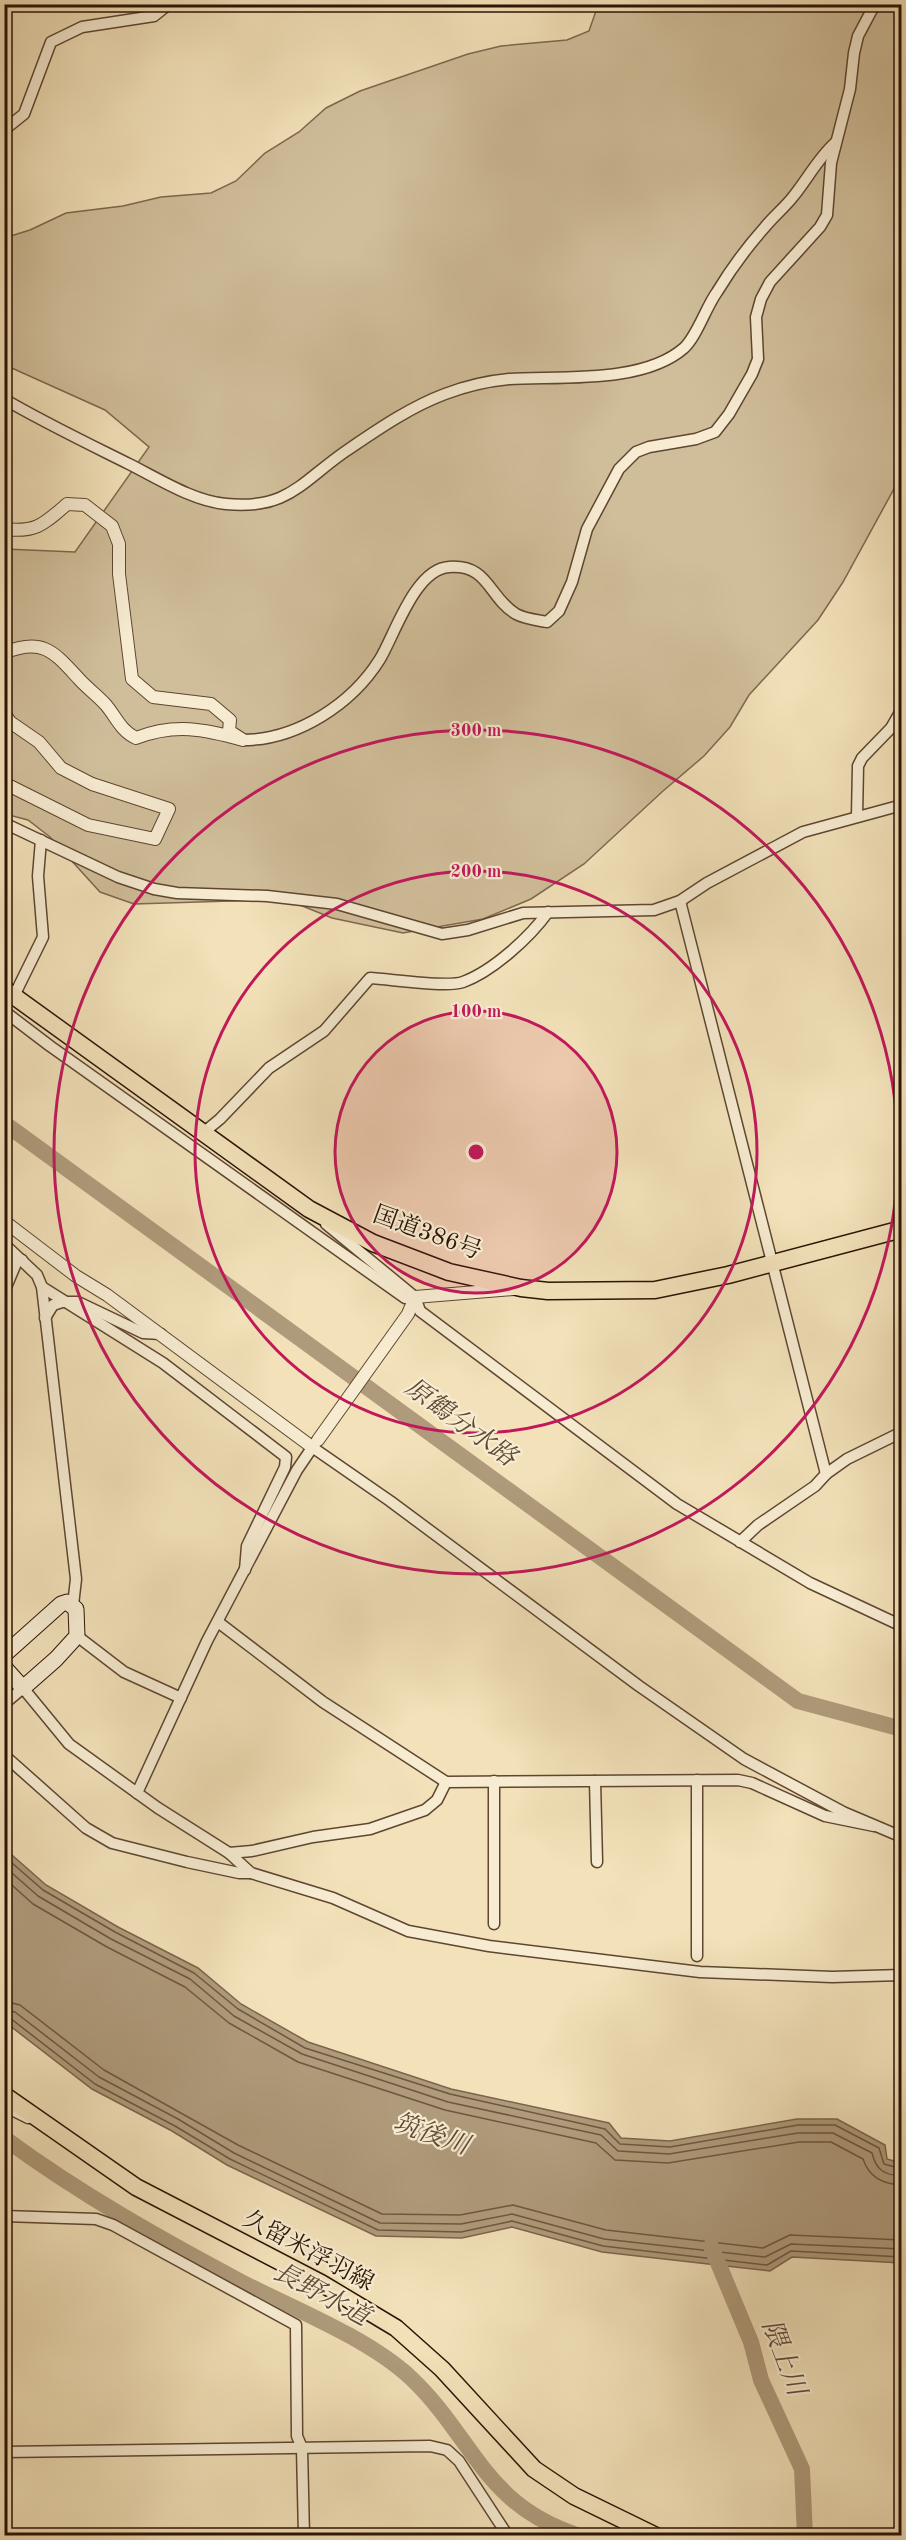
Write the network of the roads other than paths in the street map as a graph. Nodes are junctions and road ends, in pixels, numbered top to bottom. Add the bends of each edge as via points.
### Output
1 (169, 4) edge
2 (875, 4) edge
3 (4, 130) edge
4 (835, 142) junction
5 (4, 399) edge
6 (4, 529) edge
7 (4, 653) edge
8 (902, 709) edge
9 (4, 713) edge
10 (243, 740) junction
11 (4, 783) edge
12 (902, 805) edge
13 (857, 816) junction
14 (4, 823) edge
15 (41, 840) junction
16 (680, 902) junction
17 (548, 912) junction
18 (9, 993) edge
19 (4, 1011) edge
20 (203, 1133) junction
21 (309, 1209) junction
22 (4, 1221) edge
23 (902, 1229) edge
24 (4, 1244) edge
25 (22, 1260) junction
26 (772, 1263) junction
27 (42, 1287) junction
28 (521, 1288) junction
29 (4, 1292) edge
30 (415, 1297) junction
31 (62, 1302) junction
32 (45, 1318) junction
33 (161, 1334) junction
34 (902, 1432) edge
35 (315, 1443) junction
36 (826, 1473) junction
37 (740, 1542) junction
38 (245, 1569) junction
39 (73, 1605) junction
40 (218, 1622) junction
41 (902, 1626) edge
42 (77, 1636) junction
43 (4, 1655) edge
44 (4, 1667) edge
45 (23, 1688) junction
46 (181, 1698) junction
47 (4, 1704) edge
48 (4, 1755) edge
49 (697, 1780) junction
50 (495, 1781) junction
51 (595, 1781) junction
52 (446, 1782) junction
53 (137, 1793) junction
54 (874, 1826) junction
55 (902, 1837) edge
56 (229, 1853) junction
57 (597, 1862) dead end
58 (251, 1873) junction
59 (495, 1924) dead end
60 (697, 1956) dead end
61 (902, 1975) edge
62 (4, 2095) edge
63 (4, 2106) edge
64 (37, 2119) junction
65 (4, 2217) edge
66 (302, 2448) junction
67 (4, 2452) edge
68 (304, 2535) edge
69 (508, 2535) edge
70 (656, 2535) edge

1 - 3 street via 154,16 82,27 51,42 24,114
2 - 4 street via 858,36 850,89
4 - 5 street via 738,261 686,346 665,361 615,374 508,379 444,394 389,422 280,499 225,504 201,498
4 - 10 street via 826,215 815,233 770,282 761,299 756,317 758,359 729,414 715,432 636,452 619,469 587,529 572,582 559,610 547,622 517,615 469,567 440,569 424,581 380,659 343,701 290,731 264,740
6 - 10 street via 40,527 67,504 85,505 112,526 119,544 132,679 153,697 211,704 230,720 229,731
7 - 10 street via 37,646 58,655 106,705 126,733 136,738 158,729 178,728
8 - 13 street via 858,766
9 - 11 street via 10,722 39,742 61,768 92,784 169,809 155,839 132,836 88,825
12 - 13 street
13 - 16 street via 803,832 707,883
14 - 15 street
15 - 17 street via 118,877 154,889 325,902 435,933 468,930 508,915
15 - 18 street via 38,876 43,937
16 - 17 street via 654,910
16 - 26 street
17 - 20 street via 532,934 463,982 370,978 324,1031 269,1068
18 - 20 main road, 国道386号
19 - 30 street via 405,1298
20 - 21 main road, 国道386号
21 - 28 main road, 国道386号 via 373,1243 426,1264
21 - 30 street
22 - 33 street
23 - 26 main road, 国道386号
24 - 25 street
25 - 27 street via 37,1275
25 - 29 street via 17,1261
26 - 28 main road, 国道386号 via 656,1290 578,1292
26 - 36 street
27 - 31 street
27 - 32 street
28 - 30 street
30 - 35 street via 408,1314
30 - 37 street via 420,1311 462,1343 677,1504
31 - 32 street via 53,1305
31 - 33 street via 78,1302 143,1333
31 - 38 street via 160,1361 286,1457 285,1467 247,1546
32 - 39 street via 76,1579
33 - 35 street
34 - 36 street
35 - 38 street
35 - 54 street via 639,1686 744,1759
36 - 37 street via 815,1486
37 - 41 street via 810,1583
38 - 40 street
39 - 42 main road
39 - 43 main road via 61,1604
40 - 46 street
40 - 52 street via 323,1702
42 - 45 main road
42 - 46 street via 124,1672
44 - 45 main road
45 - 47 street
45 - 53 street via 69,1744
46 - 53 street
48 - 58 street via 86,1828 112,1843 187,1863
49 - 51 street
49 - 54 street via 752,1783 825,1816
49 - 60 street
50 - 51 street
50 - 52 street
50 - 59 street
51 - 57 street
52 - 56 street via 437,1800 425,1810 370,1829
53 - 56 street
54 - 55 street
56 - 58 street
58 - 61 street via 333,1898 408,1931 489,1946 745,1975
62 - 64 main road, 久留米浮羽線
63 - 64 street via 21,2117
64 - 70 main road, 久留米浮羽線 via 144,2192 321,2283 396,2328 442,2369 534,2469 574,2496
65 - 66 street via 96,2219 296,2325 297,2436
66 - 67 street
66 - 68 street
66 - 69 street via 430,2446 447,2450 459,2461

